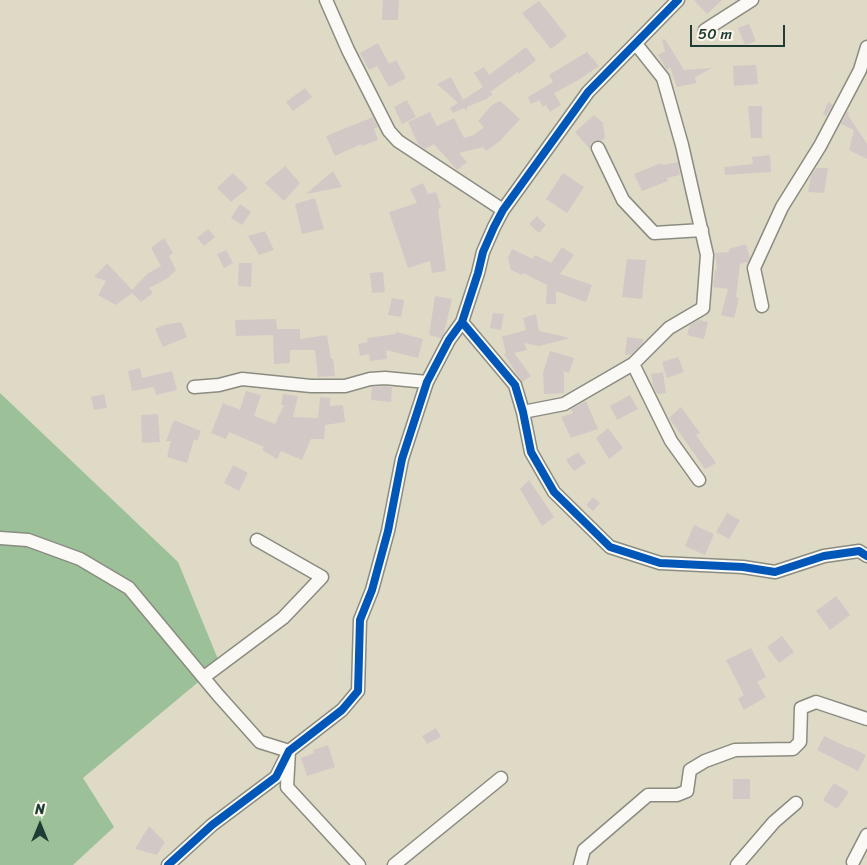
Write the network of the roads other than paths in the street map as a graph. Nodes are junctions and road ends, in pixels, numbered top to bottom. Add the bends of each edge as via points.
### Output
1 (326, 0) edge
2 (678, 0) edge
3 (752, 0) edge
4 (705, 30) dead end
5 (636, 44) junction
6 (867, 47) edge
7 (598, 148) dead end
8 (503, 210) junction
9 (702, 230) junction
10 (762, 306) dead end
11 (462, 322) junction
12 (633, 364) junction
13 (427, 382) junction
14 (194, 387) dead end
15 (523, 412) junction
16 (699, 480) dead end
17 (0, 538) edge
18 (258, 540) dead end
19 (867, 556) edge
20 (204, 677) junction
21 (867, 719) edge
22 (289, 751) junction
23 (501, 778) dead end
24 (796, 803) dead end
25 (867, 834) edge
26 (853, 862) dead end
27 (168, 865) edge
28 (359, 865) edge
29 (394, 865) edge
30 (580, 865) edge
31 (737, 865) edge

1 - 8 street via 389,131 398,141
2 - 5 street
3 - 4 street
5 - 8 street via 588,92
5 - 9 street via 663,78
6 - 10 street via 860,70 820,146 782,207 754,268
7 - 9 street via 622,200 654,233
8 - 11 street via 483,252
9 - 12 street via 707,255 703,308 669,328
11 - 13 street
11 - 15 street via 515,385
12 - 15 street via 564,404
12 - 16 street via 671,441
13 - 14 street via 385,378 346,386 311,386 242,379
13 - 22 street via 402,459 372,590 360,620 358,691 342,710
15 - 19 street via 531,452 554,492 610,547 660,563 775,572 824,556 859,551
17 - 20 street via 28,540 80,559 128,588
18 - 20 street via 322,577 283,618
20 - 22 street via 260,742
21 - 30 street via 816,702 801,708 800,742 793,749 735,750 706,761 690,770 687,791 648,795 584,850
22 - 27 street via 276,777 212,825
22 - 28 street via 287,786
23 - 29 street
24 - 31 street via 774,822
25 - 26 street

